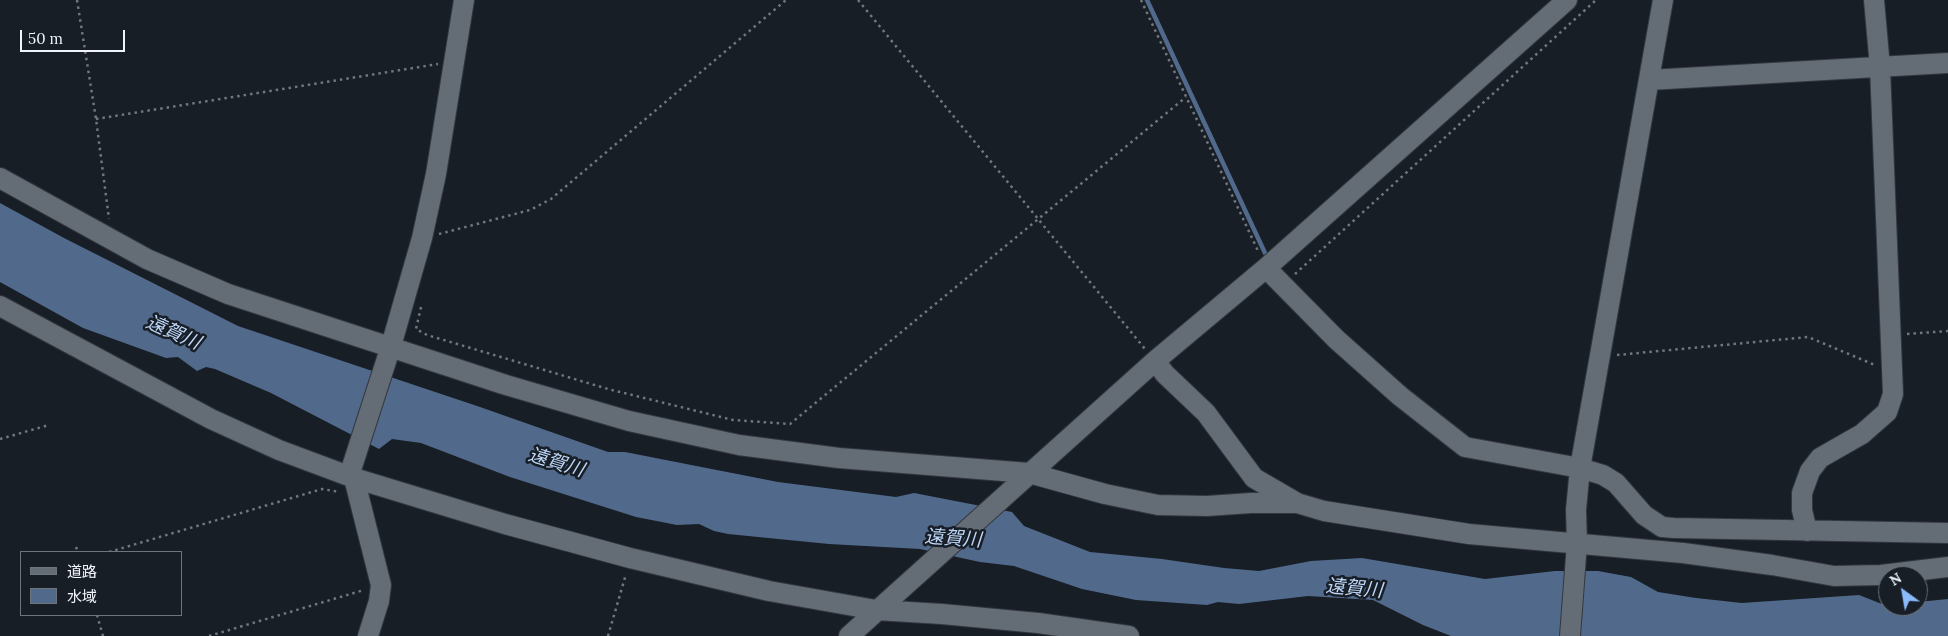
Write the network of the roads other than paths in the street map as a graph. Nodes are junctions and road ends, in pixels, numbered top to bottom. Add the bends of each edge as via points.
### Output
1 (464, 0) edge
2 (1567, 0) edge
3 (1662, 0) edge
4 (1874, 0) edge
5 (1948, 63) edge
6 (1880, 67) junction
7 (1649, 80) junction
8 (0, 178) edge
9 (1266, 268) junction
10 (0, 306) edge
11 (390, 349) junction
12 (1155, 361) junction
13 (1580, 468) junction
14 (1024, 478) junction
15 (353, 480) junction
16 (1297, 503) junction
17 (1807, 531) junction
18 (1948, 533) edge
19 (1577, 548) junction
20 (1948, 568) edge
21 (883, 604) junction
22 (368, 636) edge
23 (849, 636) edge
24 (1129, 636) edge
25 (1570, 636) edge

1 - 11 street via 436,174 422,238
2 - 9 street
3 - 7 street
4 - 6 street
5 - 6 street
6 - 7 street
6 - 17 street via 1893,394 1887,412 1862,434 1820,458 1810,471 1802,493
7 - 13 street
8 - 11 street via 146,259 228,294
9 - 12 street
9 - 13 street via 1336,339 1465,448
10 - 15 street via 211,420
11 - 14 street via 629,421 739,445
11 - 15 street
12 - 14 street
12 - 16 street via 1206,413 1254,478
13 - 17 street via 1603,474 1616,483 1644,515 1662,526
13 - 19 street
14 - 16 street via 1158,505
14 - 21 street
15 - 21 street via 630,558 769,591
15 - 22 street via 381,585
16 - 19 street via 1324,511
17 - 18 street
19 - 20 street via 1692,554 1834,576
19 - 25 street
21 - 23 street
21 - 24 street

